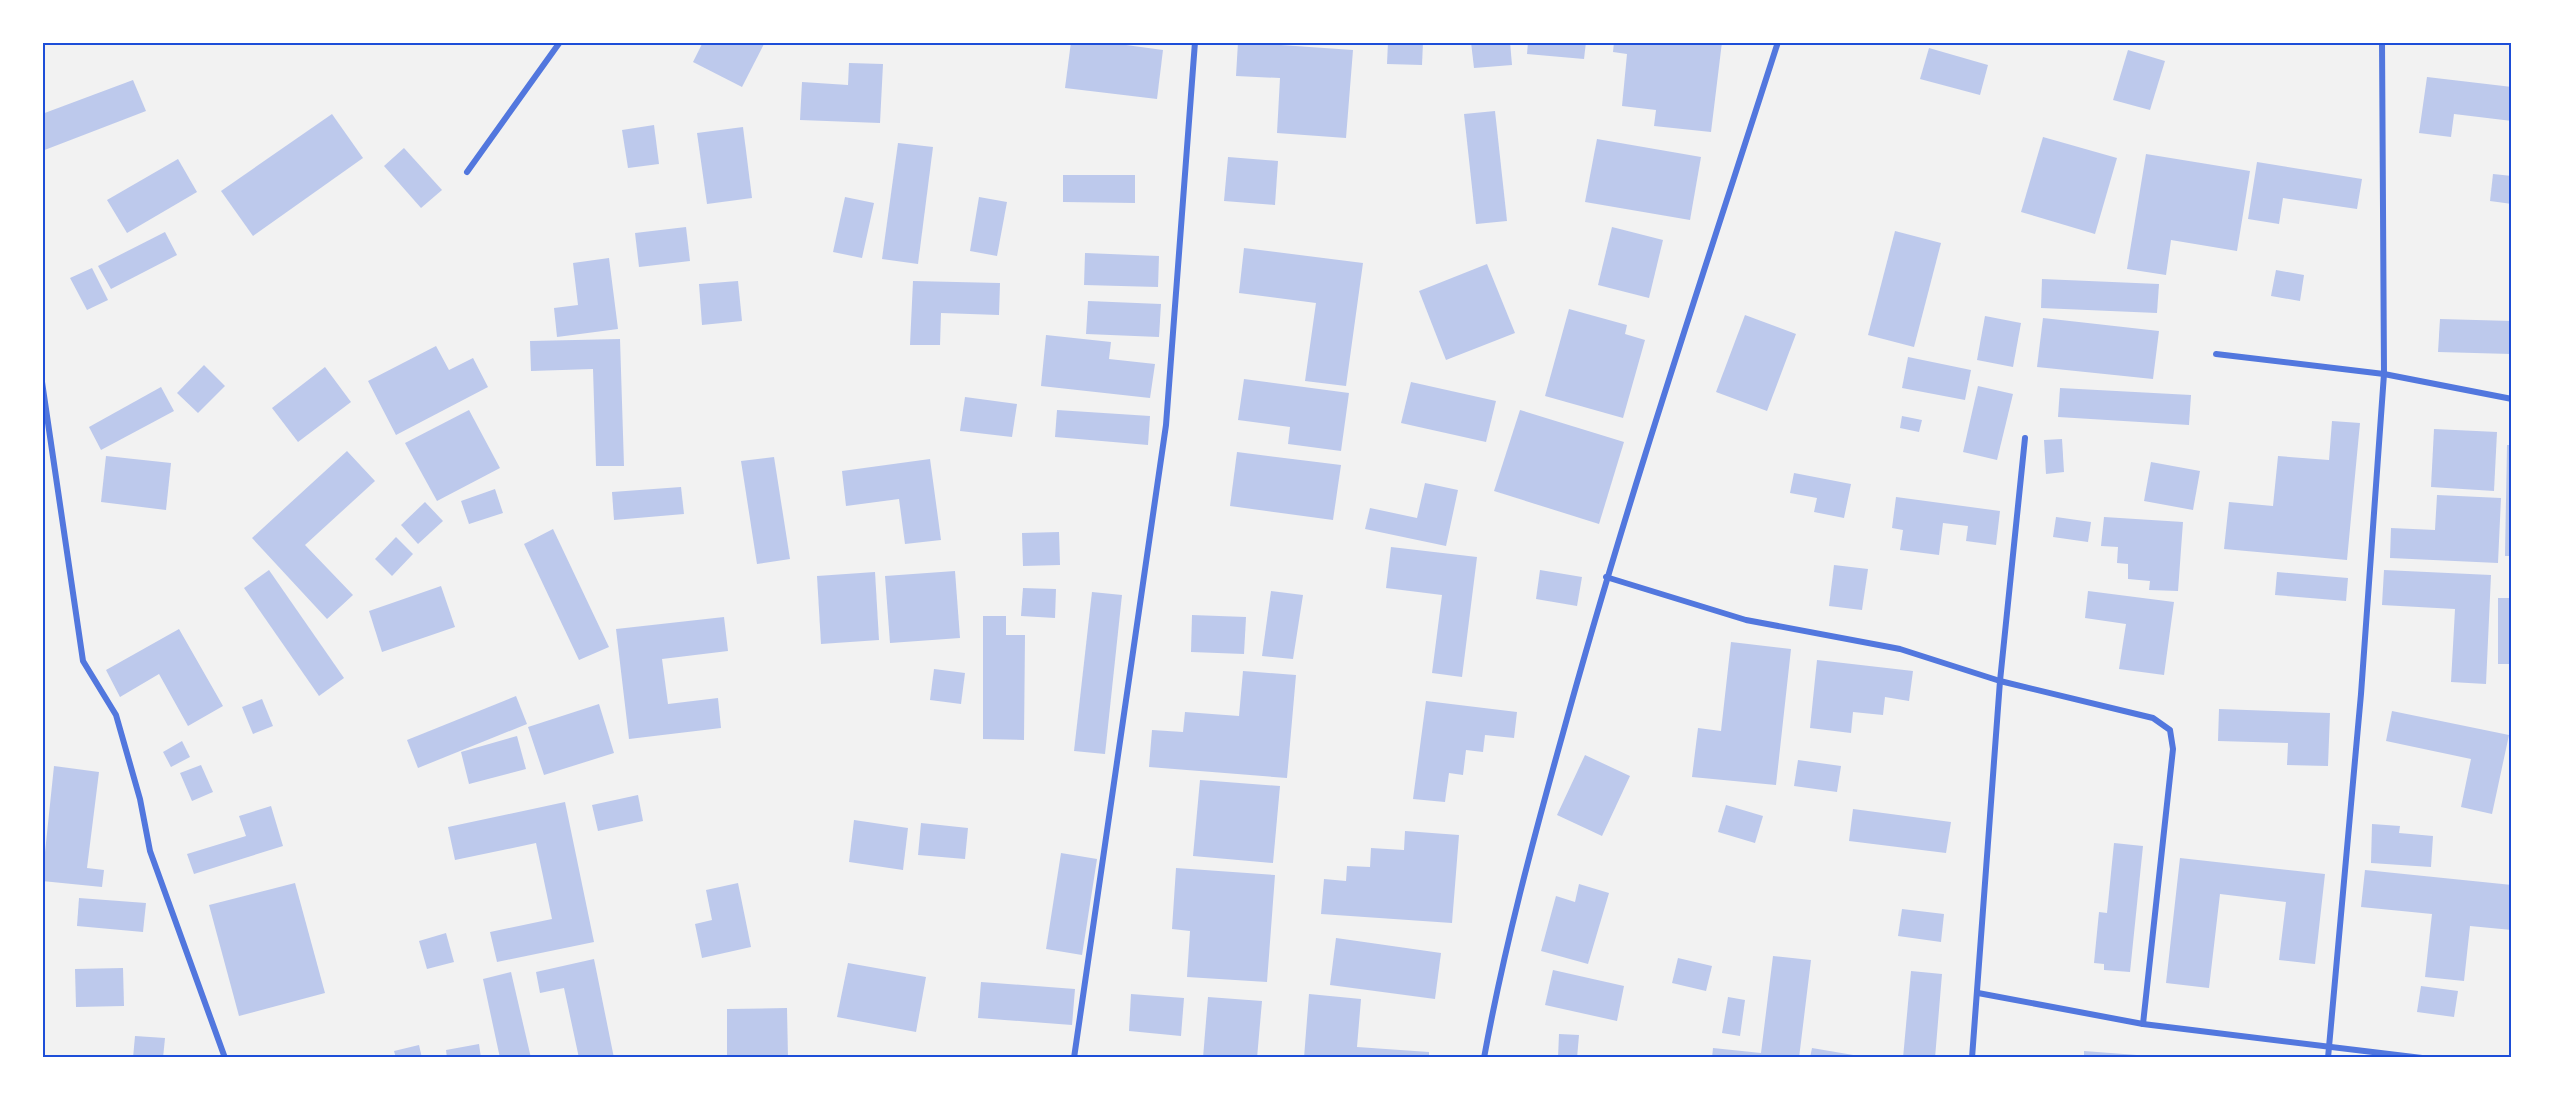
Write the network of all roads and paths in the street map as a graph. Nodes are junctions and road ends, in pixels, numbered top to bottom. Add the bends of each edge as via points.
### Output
1 (560, 42) edge
2 (1195, 42) edge
3 (1778, 42) edge
4 (2382, 42) edge
5 (467, 172) dead end
6 (42, 274) edge
7 (2216, 354) dead end
8 (42, 365) edge
9 (2384, 374) junction
10 (42, 382) edge
11 (2512, 399) edge
12 (2025, 438) dead end
13 (1606, 577) junction
14 (2000, 681) junction
15 (1978, 993) junction
16 (2143, 1024) junction
17 (2329, 1048) junction
18 (225, 1058) edge
19 (1074, 1058) edge
20 (1484, 1058) edge
21 (1972, 1058) edge
22 (2328, 1058) edge
23 (2422, 1058) edge

1 - 5 street
2 - 19 street via 1166,425
3 - 13 street
4 - 9 street
6 - 8 street
7 - 9 street
9 - 11 street
9 - 17 street via 2361,694
10 - 18 street via 83,662 116,715 150,851
12 - 14 street
13 - 14 street via 1746,620 1900,649
13 - 20 street via 1509,939
14 - 15 street
14 - 16 street via 2153,718 2170,730 2173,749
15 - 16 street
15 - 21 street
16 - 17 street
17 - 22 street
17 - 23 street

